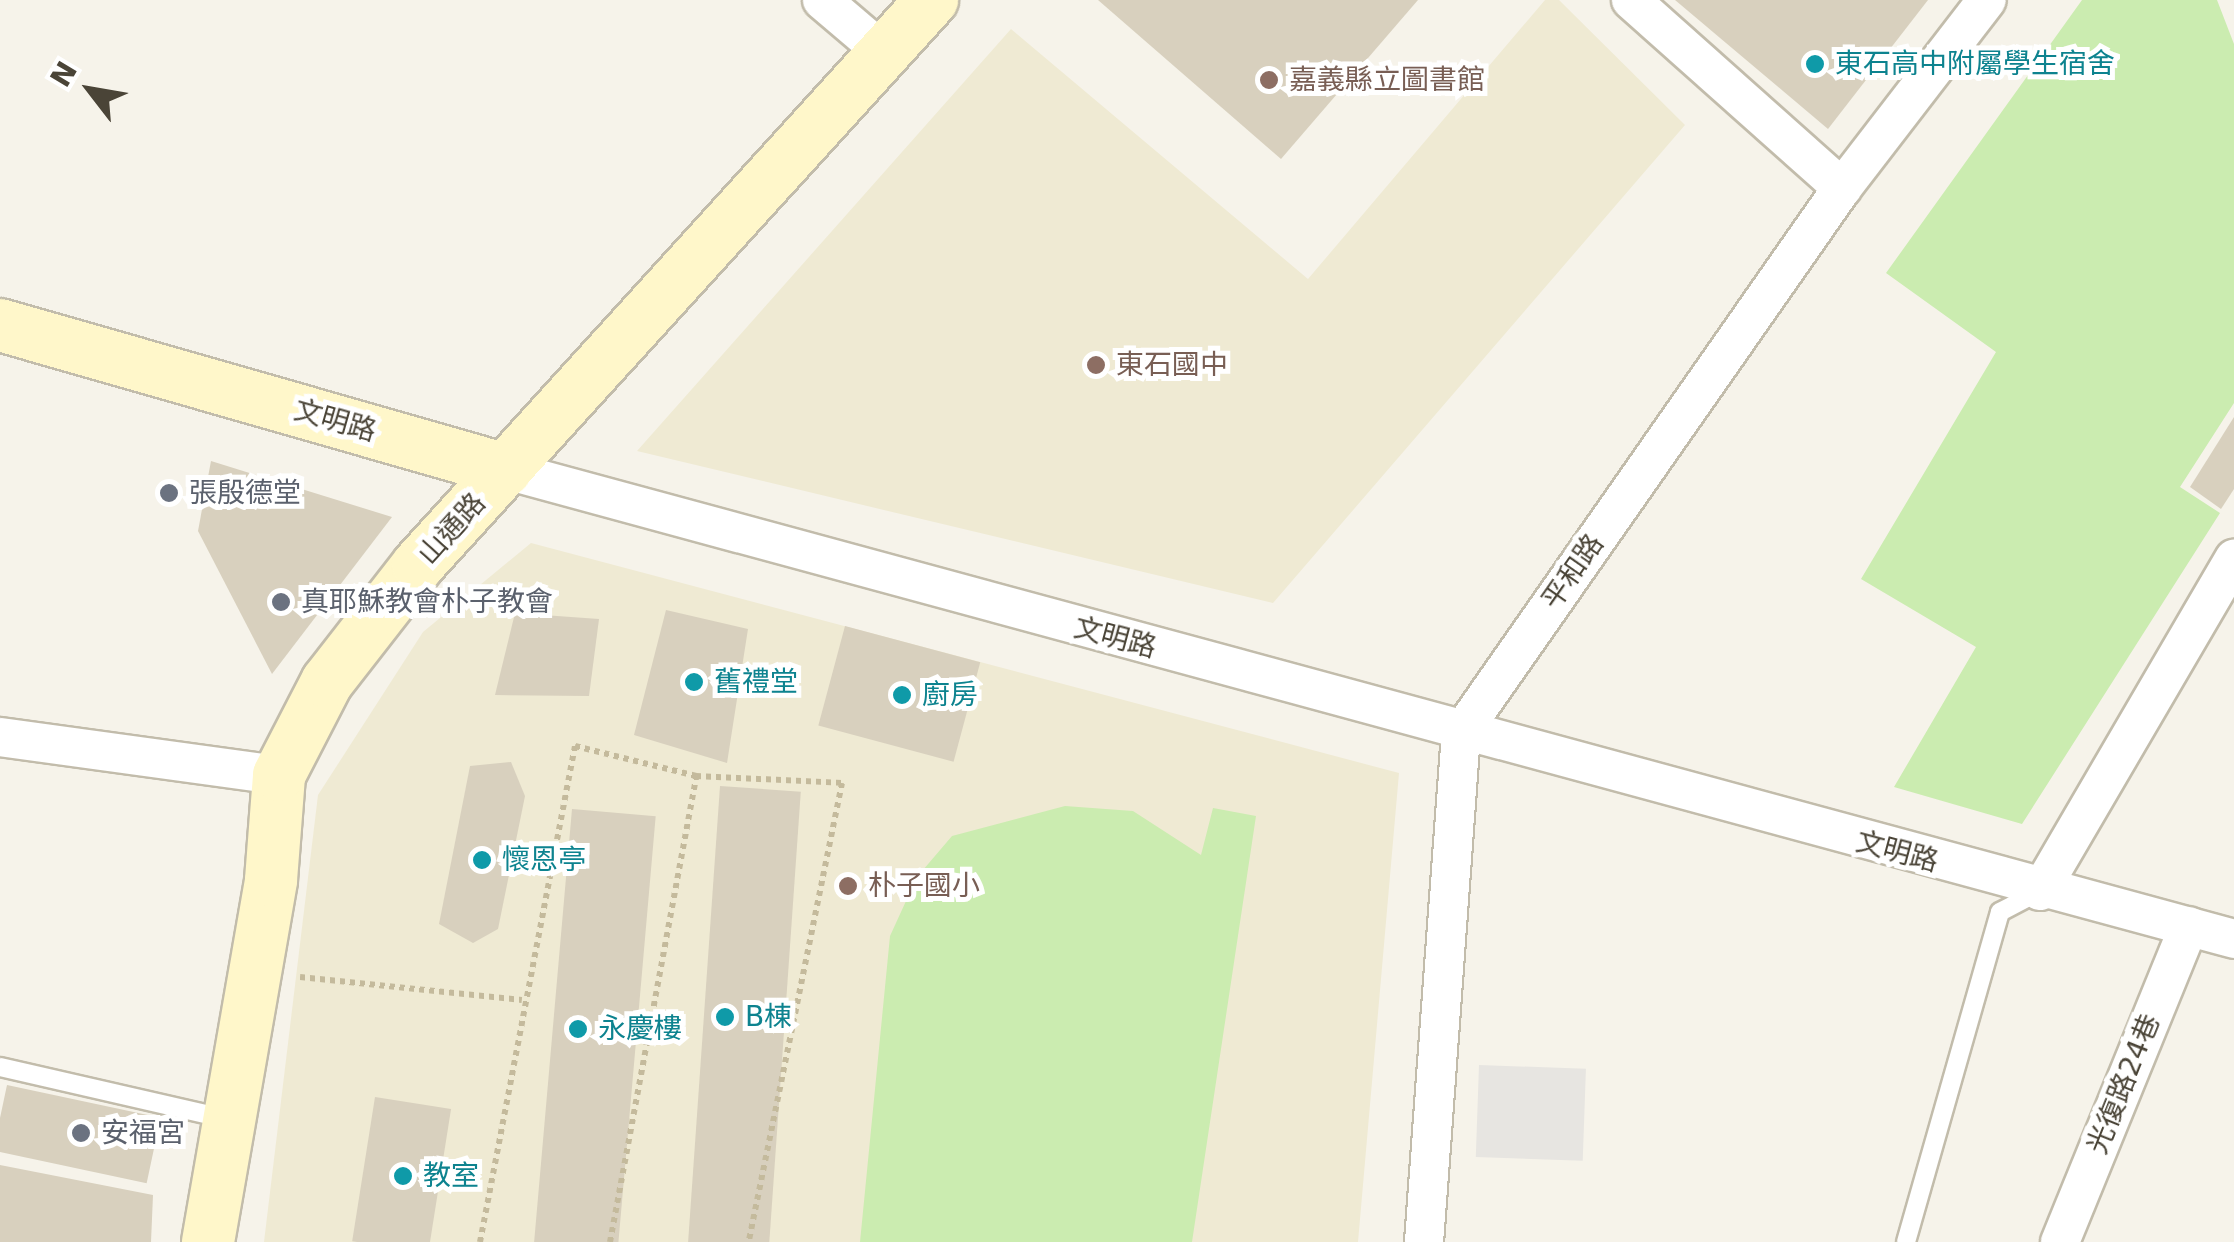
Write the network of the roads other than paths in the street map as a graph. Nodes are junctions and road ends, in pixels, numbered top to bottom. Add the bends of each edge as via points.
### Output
1 (822, 0) edge
2 (932, 0) edge
3 (1631, 0) edge
4 (1987, 0) edge
5 (889, 57) junction
6 (1842, 188) junction
7 (0, 325) edge
8 (506, 470) junction
9 (2234, 559) edge
10 (1461, 733) junction
11 (0, 737) edge
12 (279, 776) junction
13 (2040, 890) junction
14 (2188, 926) junction
15 (2234, 939) edge
16 (0, 1067) edge
17 (228, 1118) junction
18 (208, 1242) edge
19 (1424, 1242) edge
20 (1906, 1242) edge
21 (2060, 1242) edge

1 - 5 street
2 - 5 main road, 山通路
3 - 6 street
4 - 6 street, 平和路
5 - 8 main road, 山通路
6 - 10 street, 平和路
7 - 8 main road, 文明路
8 - 10 street, 文明路
8 - 12 main road, 山通路 via 327,682
9 - 13 street
10 - 13 street, 文明路
10 - 19 street
11 - 12 street
12 - 17 main road, 山通路 via 271,880
13 - 14 street, 文明路
13 - 20 lane via 2000,912
14 - 15 street, 文明路
14 - 21 street, 光復路24巷
16 - 17 lane
17 - 18 main road, 山通路

